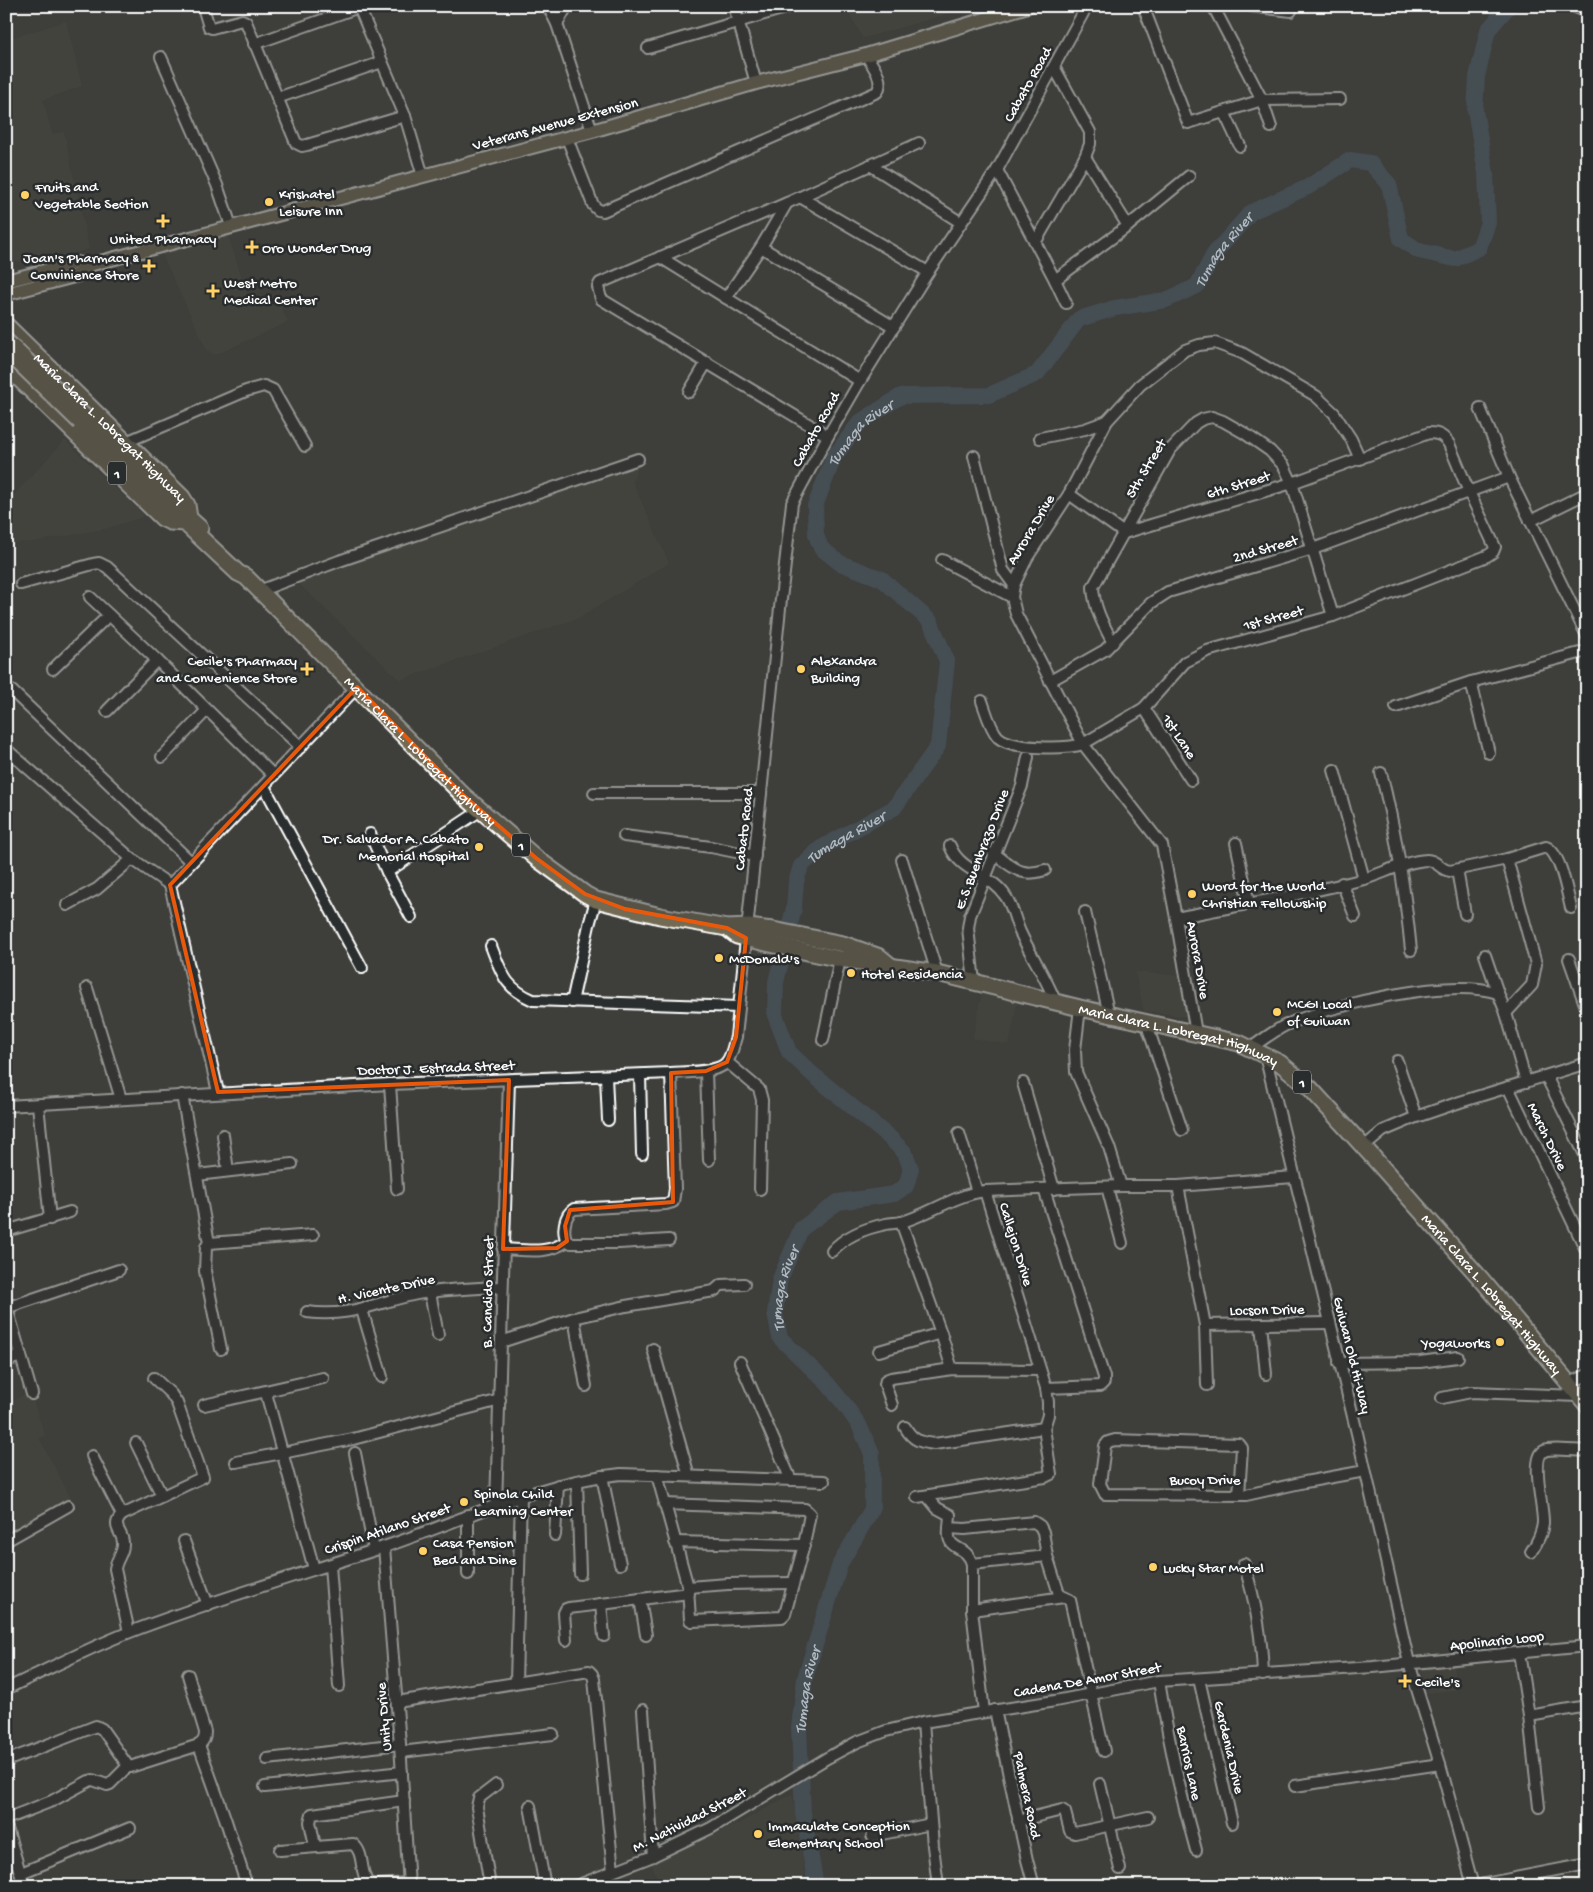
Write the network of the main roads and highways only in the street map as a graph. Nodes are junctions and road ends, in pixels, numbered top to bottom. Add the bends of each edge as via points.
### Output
1 (1028, 6) edge
2 (90, 264) junction
3 (6, 281) edge
4 (6, 294) edge
5 (6, 326) edge
6 (6, 339) edge
7 (6, 352) edge
8 (41, 359) junction
9 (6, 366) edge
10 (21, 380) junction
11 (75, 392) junction
12 (55, 413) junction
13 (82, 420) junction
14 (187, 520) junction
15 (810, 945) junction
16 (891, 966) junction
17 (1583, 1401) edge

1 - 2 main road, Veterans Avenue Extension via 866,55 567,138
2 - 3 main road, Veterans Avenue Extension via 75,263
2 - 4 main road, Veterans Avenue Extension via 78,275
5 - 8 highway, Maria Clara L. Lobregat Highway / 1
6 - 13 main road, bridge
7 - 13 main road, bridge
8 - 10 highway
8 - 11 highway, Maria Clara L. Lobregat Highway / 1
9 - 10 highway, Maria Clara L. Lobregat Highway / 1
10 - 12 highway, Maria Clara L. Lobregat Highway / 1
11 - 12 highway
11 - 14 highway, Maria Clara L. Lobregat Highway / 1 via 182,497 187,505
12 - 14 highway, Maria Clara L. Lobregat Highway / 1 via 162,518 170,522
13 - 14 main road via 170,510
14 - 15 highway, Maria Clara L. Lobregat Highway / 1 via 463,795 561,878 596,900
15 - 16 highway, Maria Clara L. Lobregat Highway / 1 via 840,960
15 - 16 highway, Maria Clara L. Lobregat Highway / 1 via 843,944 880,957
16 - 17 highway, Maria Clara L. Lobregat Highway / 1 via 937,973 1196,1033 1251,1048 1280,1063 1310,1088 1364,1147 1482,1280

